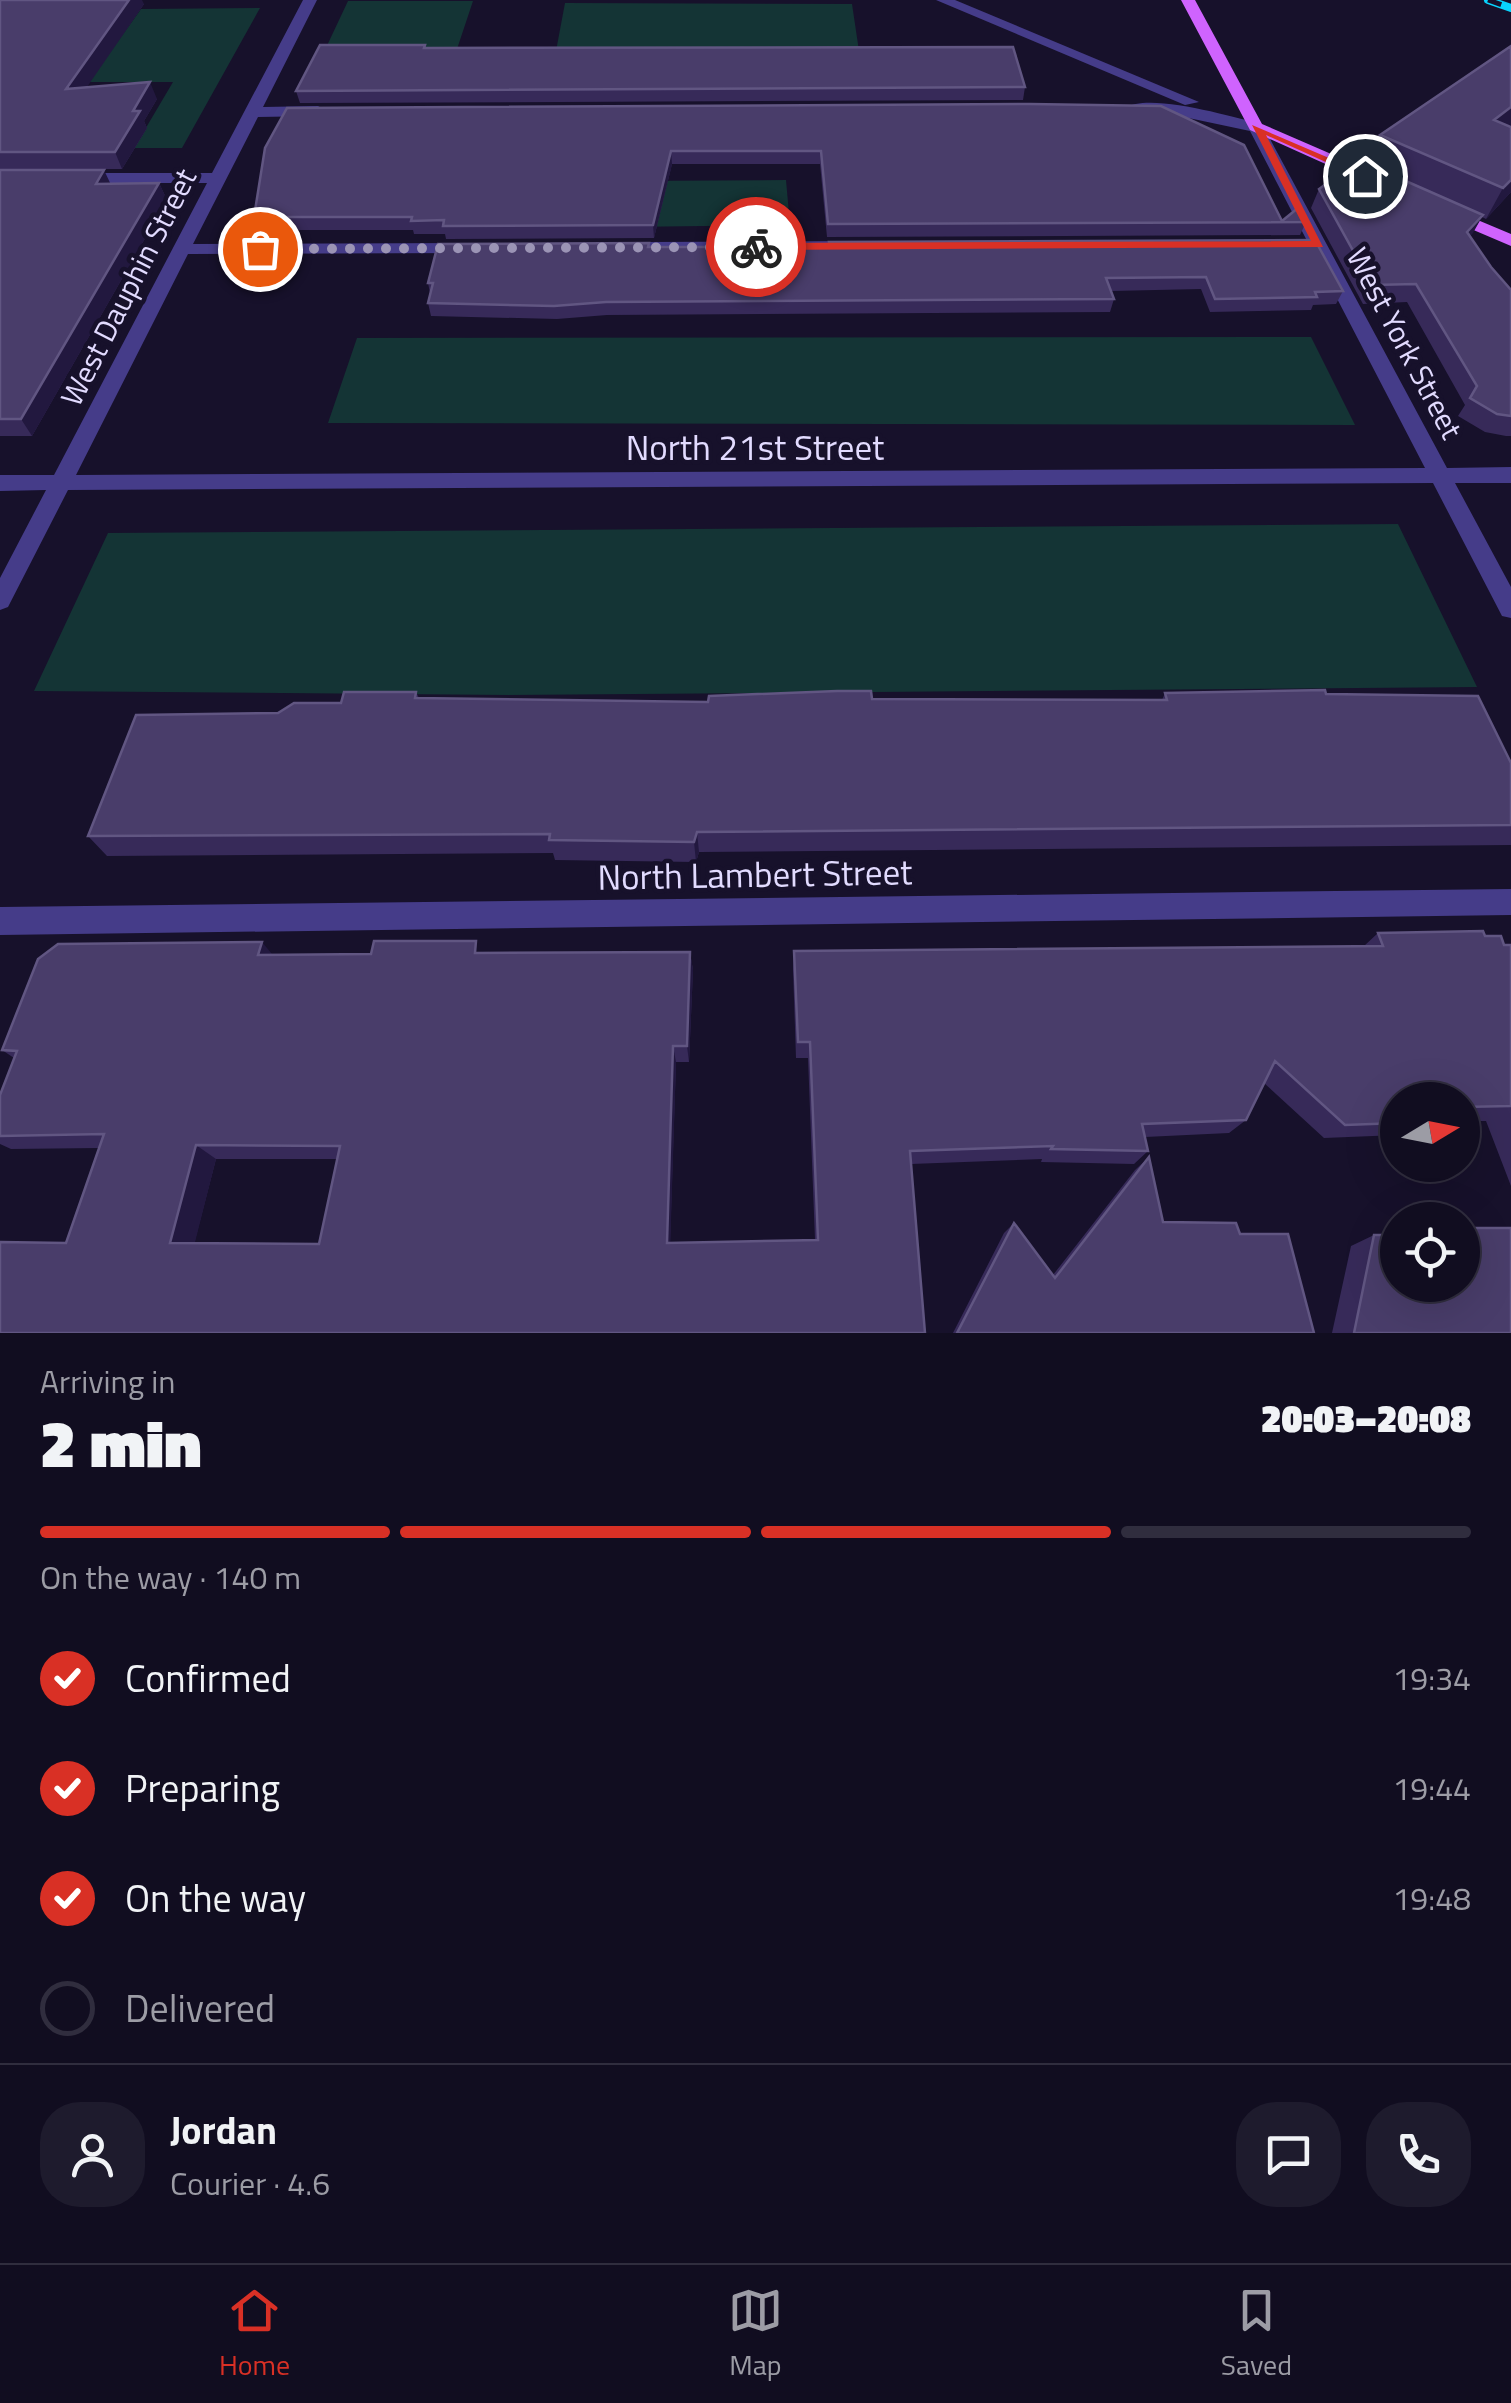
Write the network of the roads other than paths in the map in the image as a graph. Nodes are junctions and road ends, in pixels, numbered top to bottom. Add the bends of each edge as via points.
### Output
1 (310, 0) edge
2 (942, 0) edge
3 (1188, 0) edge
4 (1106, 108) edge
5 (252, 112) junction
6 (332, 112) edge
7 (1256, 127) junction
8 (60, 178) edge
9 (218, 178) junction
10 (1402, 192) edge
11 (1438, 208) edge
12 (1511, 240) edge
13 (880, 246) edge
14 (620, 247) edge
15 (501, 248) edge
16 (182, 249) junction
17 (1511, 474) edge
18 (1442, 475) junction
19 (62, 483) junction
20 (0, 484) edge
21 (0, 601) edge
22 (1511, 609) edge
23 (1511, 902) edge
24 (0, 921) edge

1 - 5 street, West Dauphin Street
2 - 7 street
3 - 7 main road, West York Street
4 - 7 street via 1166,108
5 - 6 street
5 - 9 street, West Dauphin Street
7 - 10 main road
7 - 18 street, West York Street via 1308,244
8 - 9 street
9 - 16 street, West Dauphin Street
11 - 12 main road
13 - 14 street
15 - 16 street
16 - 19 street, West Dauphin Street
17 - 18 street, North 21st Street
18 - 19 street, North 21st Street
18 - 22 street, West York Street
19 - 20 street, North 21st Street
19 - 21 street, West Dauphin Street
23 - 24 street, North Lambert Street

